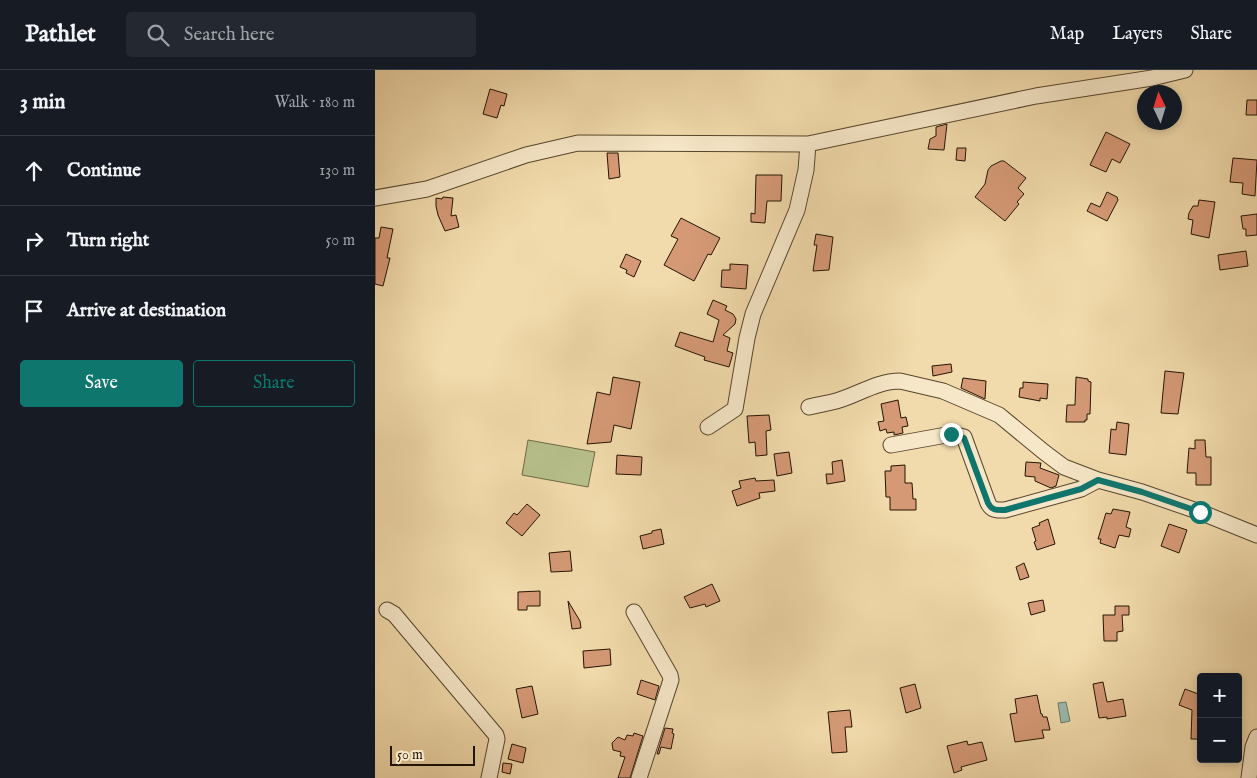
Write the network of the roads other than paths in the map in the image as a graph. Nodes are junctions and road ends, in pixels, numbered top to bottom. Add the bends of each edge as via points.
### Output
1 (1185, 70) edge
2 (808, 144) junction
3 (375, 198) edge
4 (809, 406) dead end
5 (708, 428) dead end
6 (891, 444) dead end
7 (1098, 480) junction
8 (1257, 534) edge
9 (387, 610) dead end
10 (634, 612) dead end
11 (1257, 737) edge
12 (489, 778) edge
13 (639, 778) edge
14 (1249, 778) edge

1 - 2 street via 1035,96
2 - 3 street via 578,143 526,155 427,189
2 - 5 street via 797,210 753,314 735,409
4 - 7 street via 833,402 894,381 943,391 999,414 1065,467
6 - 7 street via 951,434 964,438 990,508 995,510 1081,489
7 - 8 street via 1142,492
9 - 12 street via 394,614 496,735
10 - 13 street via 671,680
11 - 14 street

